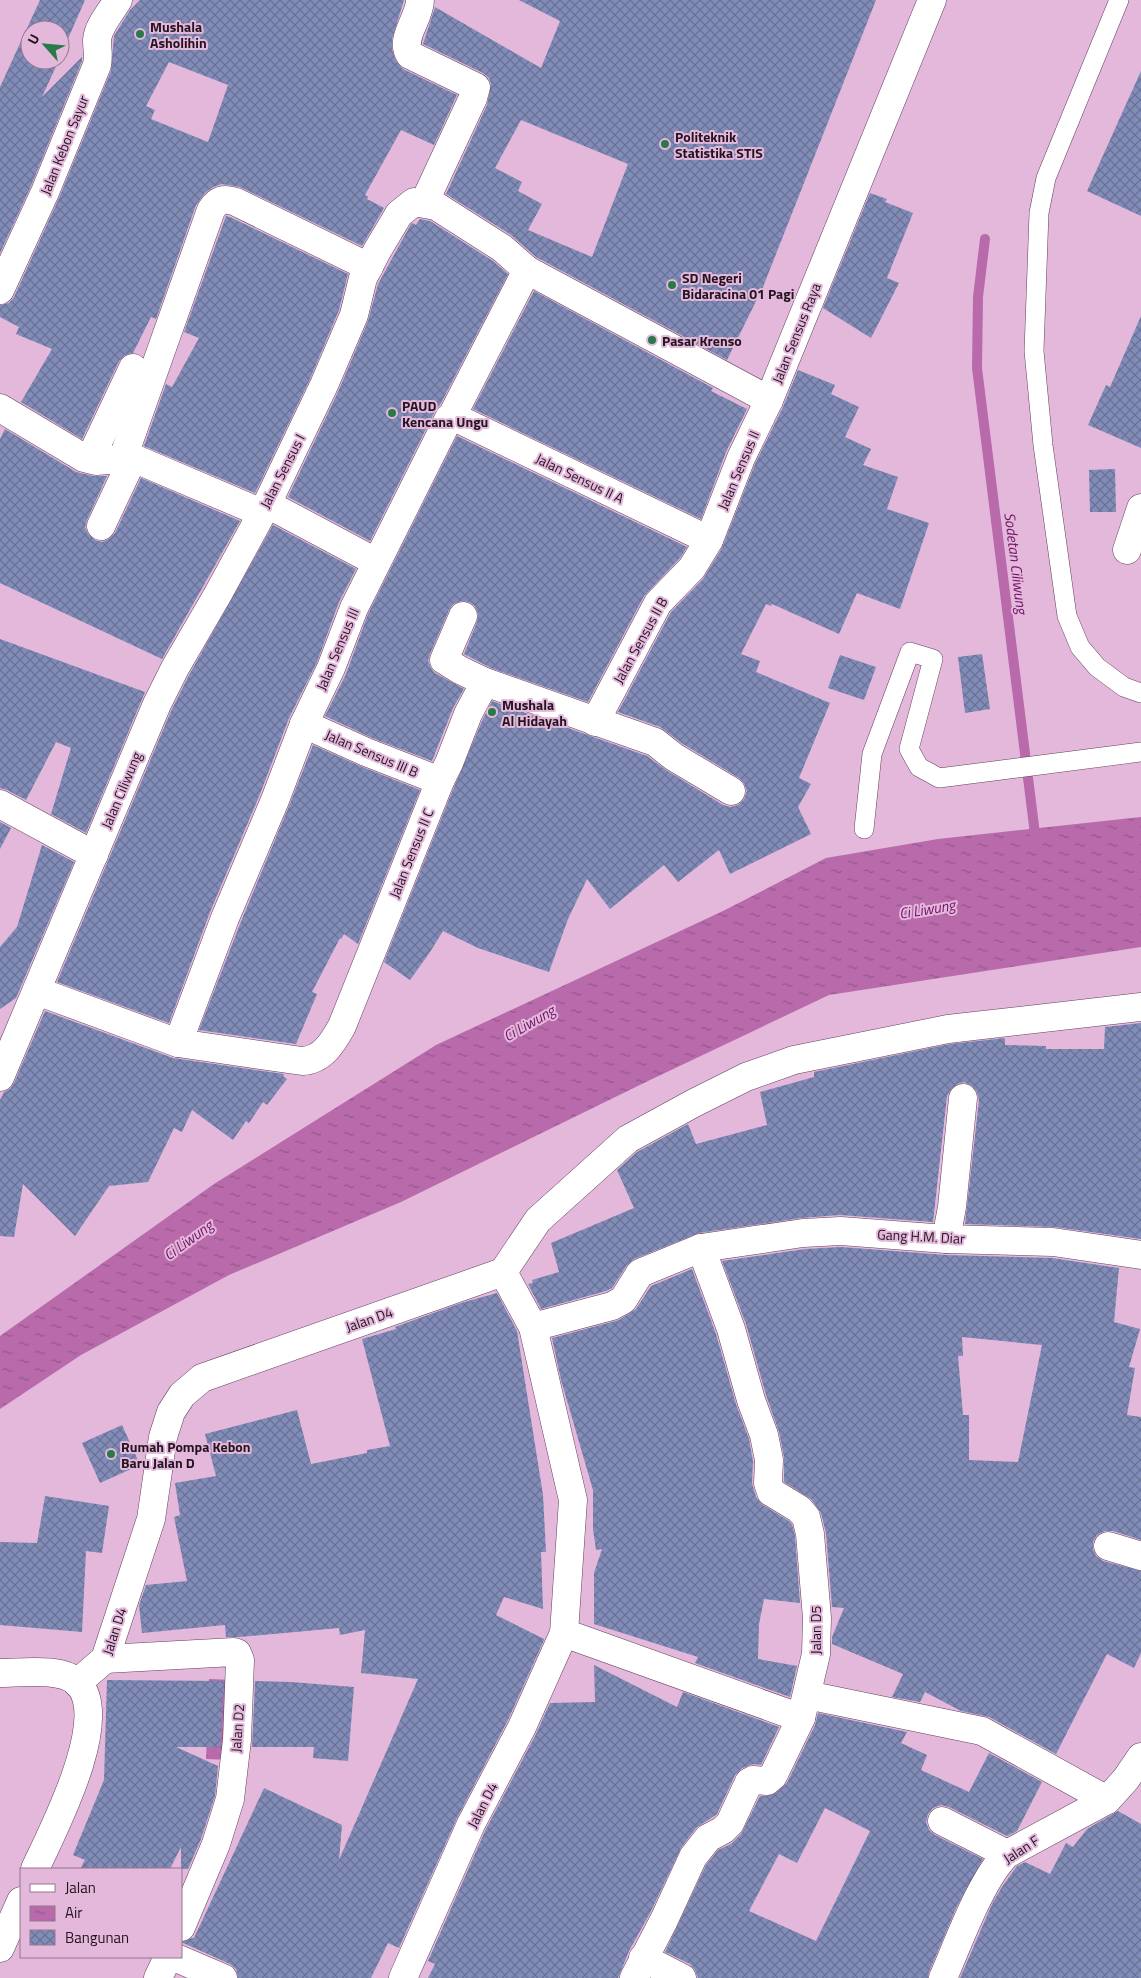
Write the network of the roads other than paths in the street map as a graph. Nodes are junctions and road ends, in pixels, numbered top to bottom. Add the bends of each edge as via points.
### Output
1 (118, 0) edge
2 (420, 0) edge
3 (932, 0) edge
4 (1119, 0) edge
5 (419, 203) junction
6 (369, 267) junction
7 (526, 270) junction
8 (0, 290) edge
9 (133, 368) dead end
10 (769, 400) junction
11 (0, 408) edge
12 (452, 416) junction
13 (128, 458) junction
14 (90, 459) junction
15 (1141, 508) edge
16 (264, 509) junction
17 (101, 526) dead end
18 (709, 540) junction
19 (1127, 550) dead end
20 (376, 562) junction
21 (463, 616) dead end
22 (484, 682) junction
23 (1141, 693) edge
24 (595, 722) junction
25 (304, 724) junction
26 (1141, 752) edge
27 (440, 781) junction
28 (731, 791) dead end
29 (0, 804) edge
30 (864, 829) dead end
31 (94, 855) junction
32 (37, 991) junction
33 (1141, 1007) edge
34 (178, 1044) junction
35 (0, 1077) edge
36 (964, 1098) dead end
37 (946, 1238) junction
38 (700, 1248) junction
39 (1141, 1255) edge
40 (503, 1272) junction
41 (532, 1327) junction
42 (1108, 1546) dead end
43 (1141, 1556) edge
44 (564, 1633) junction
45 (105, 1659) junction
46 (0, 1673) edge
47 (77, 1683) junction
48 (804, 1706) junction
49 (1141, 1757) edge
50 (1107, 1800) junction
51 (942, 1821) dead end
52 (1007, 1854) junction
53 (35, 1868) edge
54 (20, 1903) edge
55 (182, 1925) edge
56 (0, 1948) edge
57 (168, 1958) edge
58 (176, 1958) edge
59 (638, 1968) edge
60 (158, 1978) edge
61 (223, 1978) edge
62 (403, 1978) edge
63 (682, 1978) edge
64 (943, 1978) edge

1 - 8 street, Jalan Kebon Sayur via 98,33 100,54 97,65 45,192
2 - 5 street via 406,50 410,55 476,87
3 - 10 street, Jalan Sensus Raya
4 - 23 lane via 1046,178 1039,213 1034,351 1068,616 1080,647 1097,667 1124,687
5 - 6 street, Jalan Sensus I via 399,214
5 - 7 street, Jalan Sensus Raya via 436,206 502,248
6 - 13 street via 236,202 228,199 218,201 211,210
6 - 16 street, Jalan Sensus I via 354,314 324,385
7 - 10 street, Jalan Sensus Raya
7 - 12 street, Jalan Sensus III
9 - 14 street
10 - 18 street, Jalan Sensus II via 741,458
11 - 14 street, Jalan Sensus I
12 - 18 street, Jalan Sensus II A
12 - 20 street, Jalan Sensus III
13 - 14 street, Jalan Sensus I
13 - 16 street, Jalan Sensus I
13 - 17 street
15 - 19 street
16 - 20 street
16 - 31 street, Jalan Ciliwung via 175,668
18 - 24 street, Jalan Sensus II B via 692,568 658,603
20 - 25 street, Jalan Sensus III
21 - 22 street via 444,660
22 - 24 street
22 - 27 street, Jalan Sensus II C
24 - 28 street via 655,742
25 - 27 street, Jalan Sensus III B
25 - 34 street, Jalan Sensus III
26 - 30 lane via 939,778 919,767 909,749 933,659 910,652 872,754
27 - 34 street, Jalan Sensus II C via 342,1026 328,1048 317,1058 302,1061
29 - 31 street
31 - 32 street, Jalan Ciliwung
32 - 34 street, Jalan Sensus II C
32 - 35 street, Jalan Ciliwung
33 - 40 street via 948,1029 794,1060 746,1077 628,1139 538,1220
36 - 37 street
37 - 38 street, Gang H.M. Diar via 841,1231 803,1233
37 - 39 street, Gang H.M. Diar via 1053,1242
38 - 41 street, Gang H.M. Diar via 640,1273 623,1300 612,1306
38 - 48 street, Jalan D5 via 731,1330 764,1435 771,1492 799,1509 806,1517 810,1534 817,1626 816,1654
40 - 41 street, Jalan D4
40 - 45 street, Jalan D4 via 202,1378 182,1395 171,1412 163,1437 151,1520
41 - 44 street, Jalan D4 via 573,1500
42 - 43 street
44 - 48 street
44 - 62 street, Jalan D4 via 522,1727 471,1824
45 - 47 street, Jalan D4
45 - 55 street, Jalan D2 via 234,1652 240,1660 237,1740 230,1799 216,1844
46 - 47 street via 50,1673
47 - 53 street via 85,1697 87,1738 73,1785
48 - 50 street via 982,1731
48 - 59 street, Jalan D5 via 771,1778 749,1782 730,1823 708,1838 693,1857
49 - 50 street, Jalan F
50 - 52 street, Jalan F
51 - 52 street
52 - 64 street, Jalan F via 976,1903
54 - 56 street
57 - 60 street
58 - 61 street
59 - 63 street

